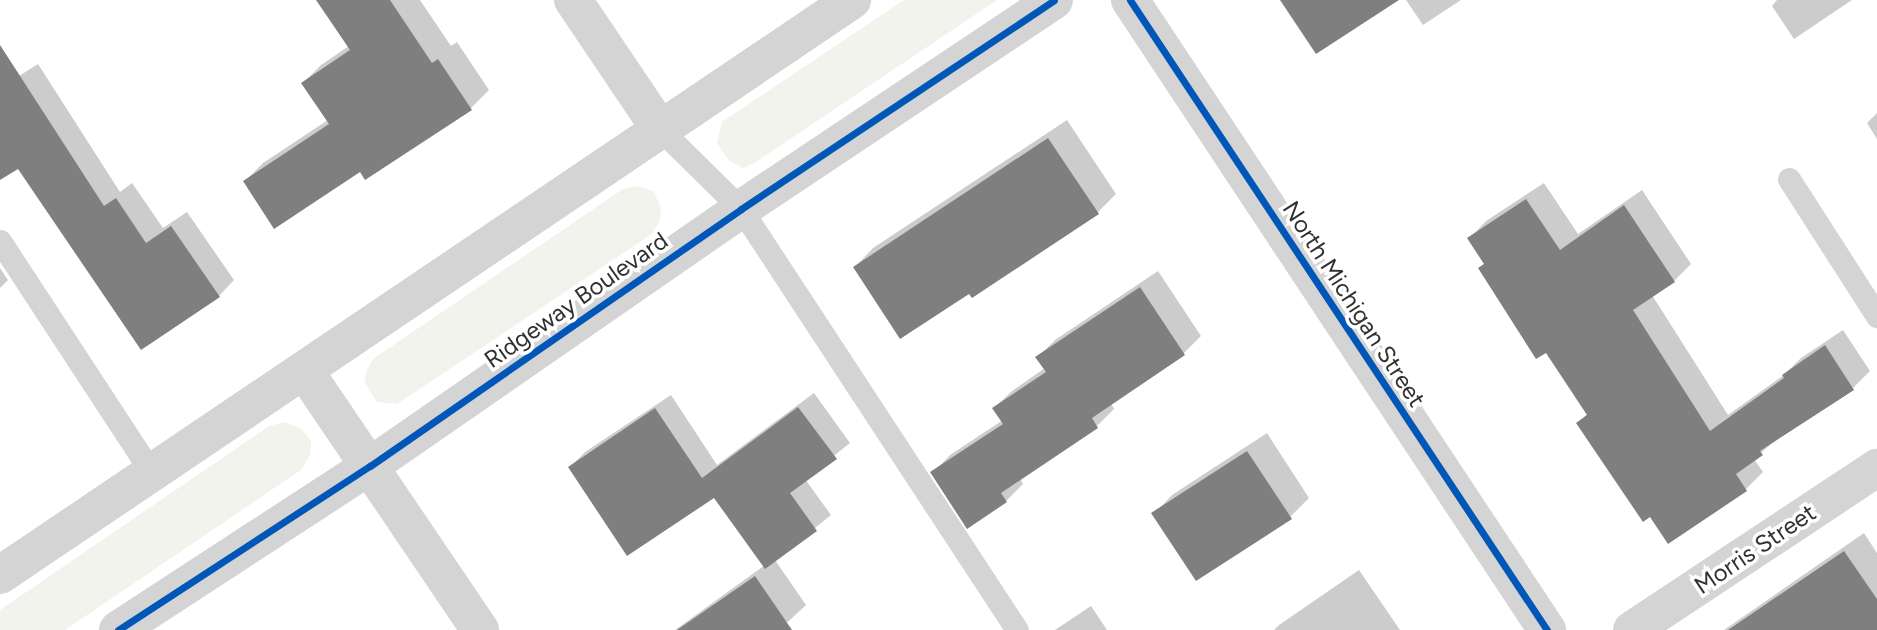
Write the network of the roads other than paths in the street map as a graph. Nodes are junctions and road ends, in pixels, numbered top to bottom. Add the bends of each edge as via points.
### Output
1 (573, 0) edge
2 (852, 0) edge
3 (1054, 0) edge
4 (1130, 0) edge
5 (660, 129) junction
6 (1789, 179) dead end
7 (741, 209) junction
8 (0, 242) edge
9 (1877, 316) edge
10 (304, 370) junction
11 (370, 466) junction
12 (1877, 468) edge
13 (152, 473) junction
14 (0, 576) edge
15 (118, 630) edge
16 (480, 630) edge
17 (1017, 630) edge
18 (1547, 630) edge
19 (1632, 630) edge

1 - 5 street
2 - 5 street
3 - 7 street, Ridgeway Boulevard
4 - 18 street, North Michigan Street
5 - 7 lane
5 - 10 street
6 - 9 lane
7 - 11 street, Ridgeway Boulevard
7 - 17 lane
8 - 13 lane
10 - 11 street
10 - 13 street
11 - 15 street, Ridgeway Boulevard
11 - 16 street
12 - 19 street, Morris Street
13 - 14 street

